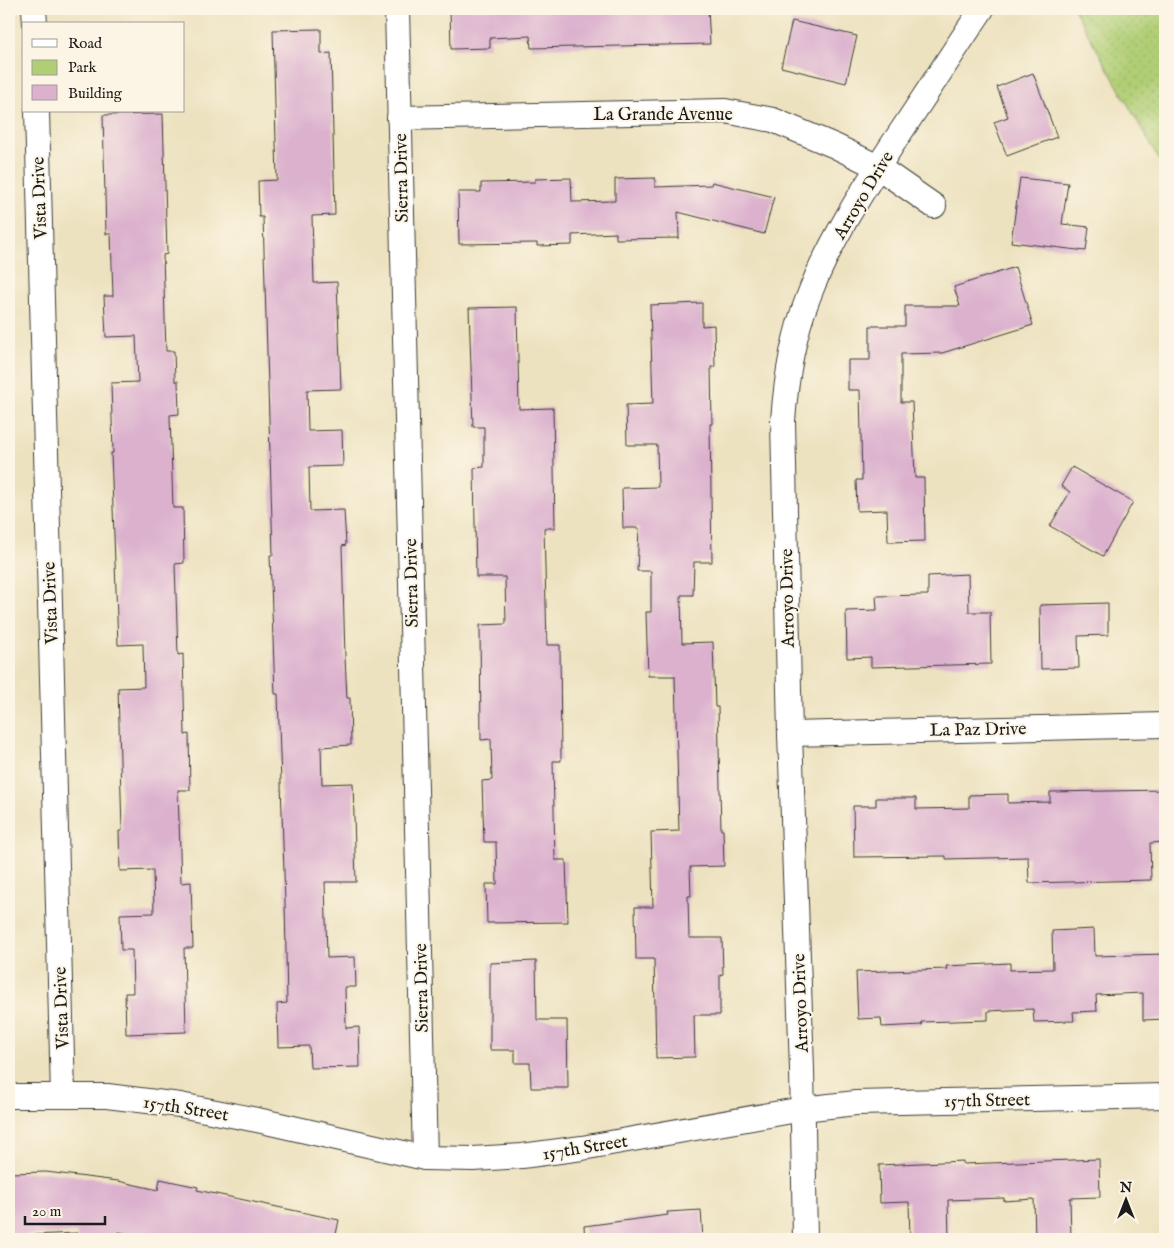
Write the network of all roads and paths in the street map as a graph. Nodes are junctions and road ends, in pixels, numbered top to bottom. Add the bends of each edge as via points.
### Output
1 (34, 9) edge
2 (397, 9) edge
3 (982, 9) edge
4 (34, 22) edge
5 (37, 112) edge
6 (399, 118) junction
7 (878, 167) junction
8 (934, 206) dead end
9 (1165, 725) edge
10 (790, 734) junction
11 (63, 1095) junction
12 (9, 1096) edge
13 (1165, 1096) edge
14 (803, 1108) junction
15 (426, 1158) junction
16 (805, 1239) edge

1 - 4 street
2 - 6 street, Sierra Drive
3 - 7 street, Arroyo Drive
5 - 11 street, Vista Drive
6 - 7 street, La Grande Avenue via 725,112 773,120
6 - 15 street, Sierra Drive
7 - 8 street, La Grande Avenue
7 - 10 street, Arroyo Drive via 840,231 808,298 794,341 785,386 783,421
9 - 10 street, La Paz Drive
10 - 14 street, Arroyo Drive
11 - 12 street, 157th Street
11 - 15 street, 157th Street via 180,1104
13 - 14 street, 157th Street via 856,1103
14 - 15 street, 157th Street via 582,1148 474,1159
14 - 16 street, Arroyo Drive

